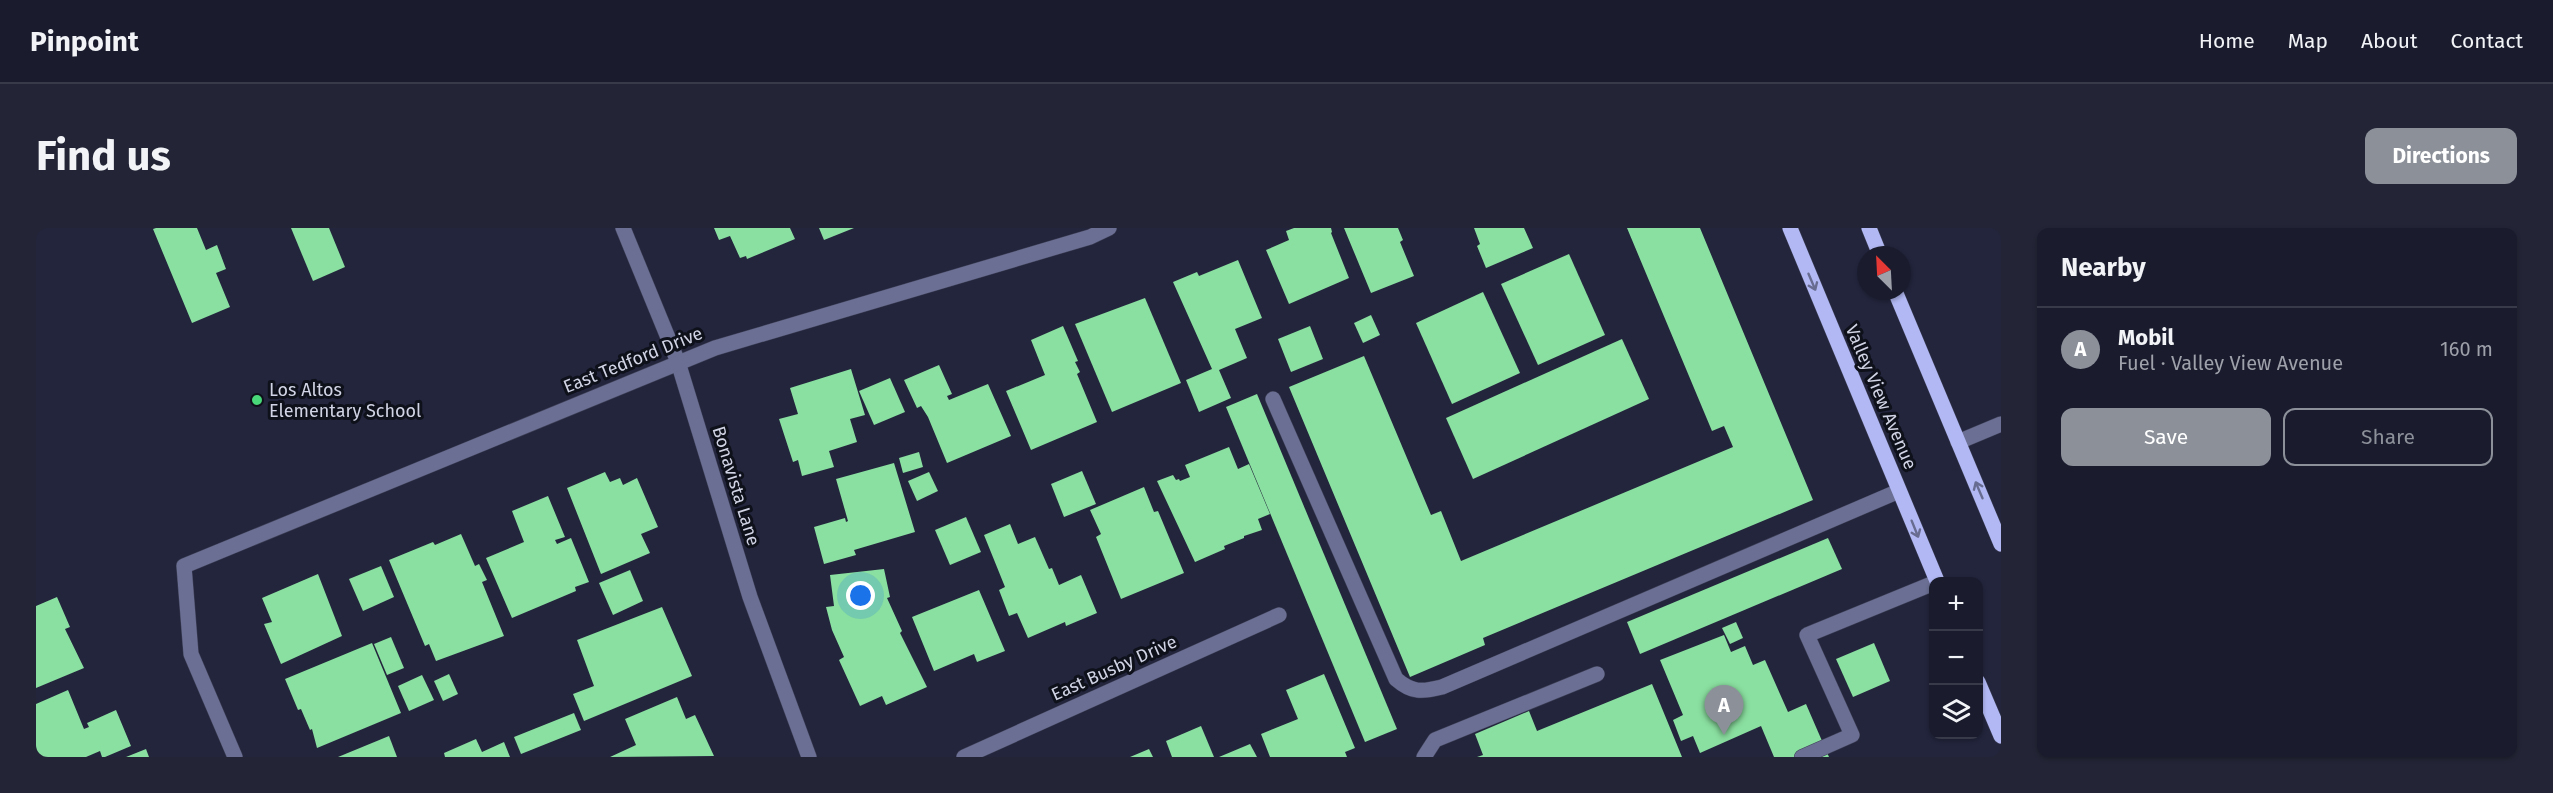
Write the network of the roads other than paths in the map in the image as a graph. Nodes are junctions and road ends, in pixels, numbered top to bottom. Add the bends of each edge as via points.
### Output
1 (623, 228) edge
2 (1109, 228) edge
3 (1790, 228) edge
4 (1869, 228) edge
5 (1088, 232) edge
6 (1876, 246) edge
7 (1899, 300) edge
8 (678, 362) junction
9 (1273, 399) dead end
10 (2001, 424) edge
11 (1959, 442) junction
12 (1899, 491) junction
13 (2001, 544) edge
14 (1934, 577) edge
15 (1929, 585) edge
16 (1279, 615) dead end
17 (1597, 674) dead end
18 (1979, 685) edge
19 (2001, 736) edge
20 (235, 757) edge
21 (809, 757) edge
22 (964, 757) edge
23 (1424, 757) edge
24 (1802, 757) edge

1 - 8 street, Bonavista Lane
2 - 5 street, East Tedford Drive
3 -> 12 main road, Valley View Avenue
4 - 6 main road
5 - 8 street, East Tedford Drive
7 - 11 main road
8 - 20 street, East Tedford Drive via 184,566 191,654
8 - 21 street, Bonavista Lane via 750,597
9 - 12 street via 1396,679 1419,692 1442,687
10 - 11 street
13 -> 11 main road
12 -> 14 main road, Valley View Avenue
15 - 24 street via 1807,635 1852,735
16 - 22 street, East Busby Drive
17 - 23 street via 1435,740
18 - 19 main road

